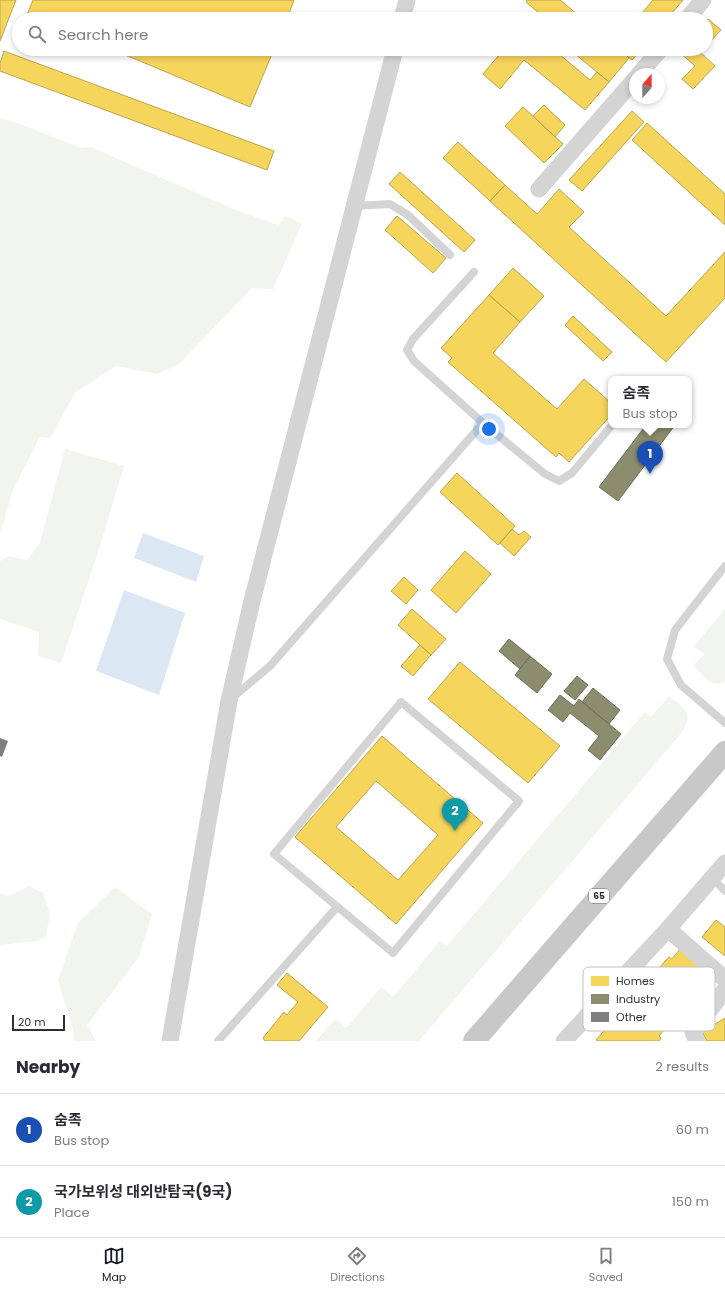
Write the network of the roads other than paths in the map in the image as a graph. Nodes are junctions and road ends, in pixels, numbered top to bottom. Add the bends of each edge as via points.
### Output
1 (407, 0) edge
2 (703, 0) edge
3 (404, 12) edge
4 (692, 12) edge
5 (393, 56) edge
6 (655, 56) edge
7 (644, 68) edge
8 (629, 86) edge
9 (539, 189) dead end
10 (354, 206) junction
11 (450, 255) dead end
12 (474, 272) dead end
13 (483, 423) junction
14 (610, 428) edge
15 (725, 566) edge
16 (229, 701) junction
17 (725, 723) edge
18 (725, 752) edge
19 (725, 863) edge
20 (712, 878) junction
21 (725, 891) edge
22 (338, 907) junction
23 (668, 929) junction
24 (633, 967) edge
25 (711, 967) edge
26 (715, 970) edge
27 (725, 979) edge
28 (725, 990) edge
29 (715, 1003) edge
30 (583, 1021) edge
31 (693, 1031) edge
32 (170, 1041) edge
33 (218, 1041) edge
34 (474, 1041) edge
35 (564, 1041) edge
36 (698, 1041) edge

1 - 3 street
2 - 4 street
5 - 10 street
6 - 7 street
8 - 9 street
10 - 11 lane via 390,204 408,215
10 - 16 street via 252,601
12 - 13 lane via 413,339 407,350 414,361
13 - 14 lane via 545,474 559,481 572,474
13 - 16 lane via 270,666
15 - 17 lane via 675,630 667,659 681,685
16 - 32 street
18 - 34 main road, 65
19 - 20 street
20 - 21 lane
20 - 23 street
22 - 22 lane via 393,953 519,801 401,702 274,854
22 - 33 lane
23 - 24 street
23 - 25 street
26 - 27 street
28 - 29 street
30 - 35 street
31 - 36 street

